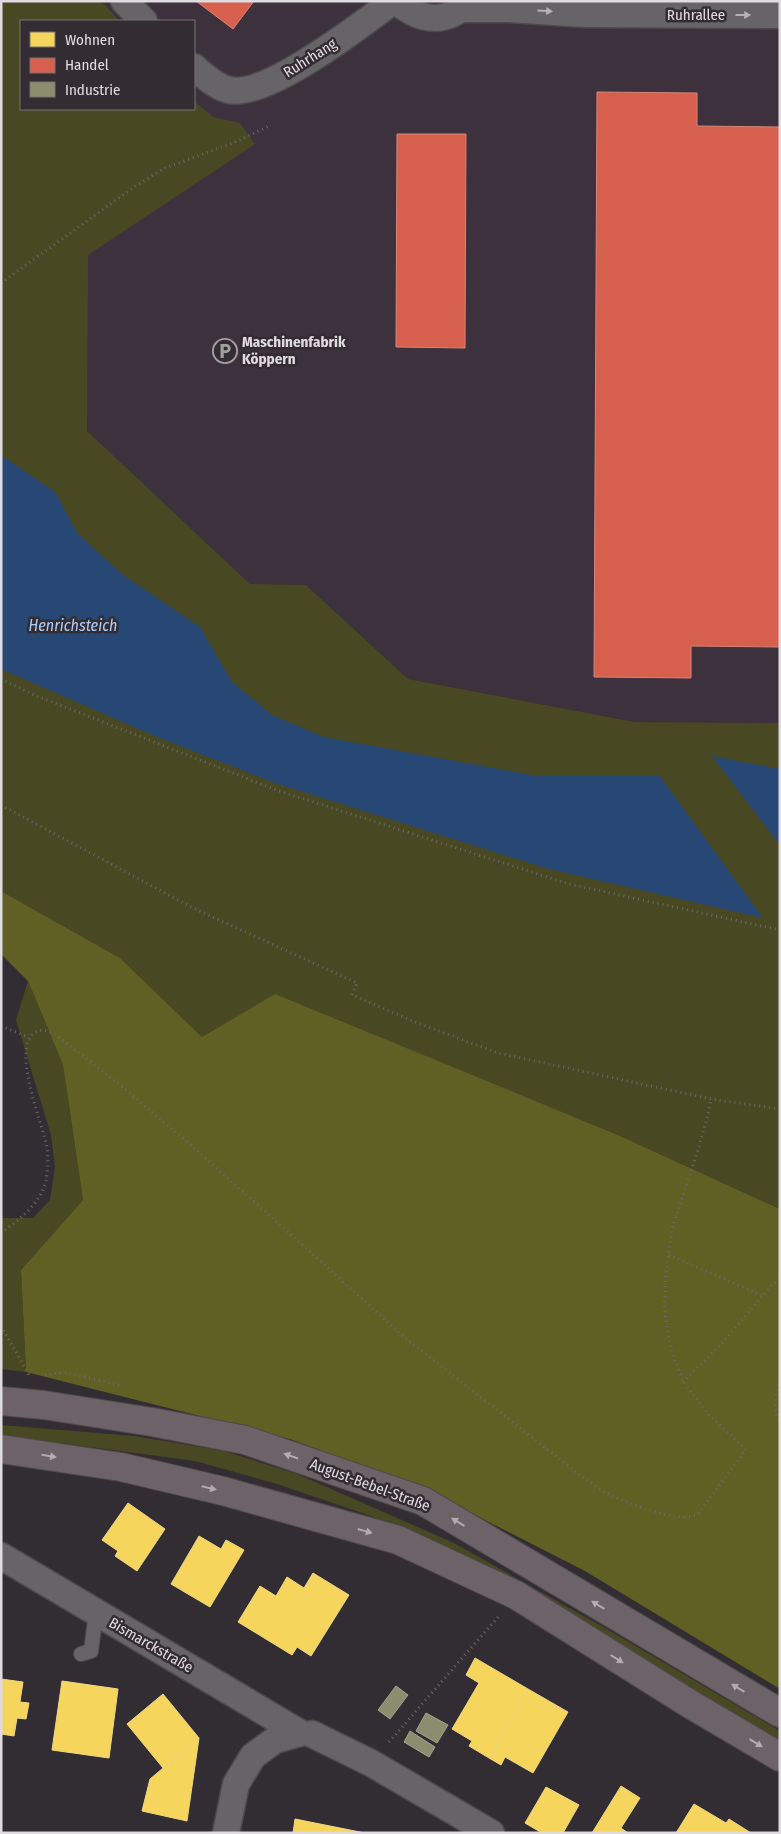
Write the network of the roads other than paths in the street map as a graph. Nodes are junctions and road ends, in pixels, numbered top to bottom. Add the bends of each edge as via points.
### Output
1 (124, 1) edge
2 (394, 1) edge
3 (466, 5) edge
4 (780, 15) edge
5 (143, 20) edge
6 (195, 69) edge
7 (1, 1401) edge
8 (1, 1449) edge
9 (1, 1556) edge
10 (96, 1613) junction
11 (81, 1654) dead end
12 (780, 1712) edge
13 (306, 1733) junction
14 (780, 1757) edge
15 (226, 1833) edge
16 (491, 1833) edge

1 - 5 street
2 - 3 street, Ruhrallee via 424,18 447,17
2 - 6 street, Ruhrhang via 285,76 251,88 230,91
3 -> 4 street, Ruhrallee via 585,14
12 -> 7 main road, August-Bebel-Straße via 423,1502 245,1440 152,1422
8 -> 14 main road via 121,1467 223,1491 398,1540 516,1595
9 - 10 street, Bismarckstraße
10 - 11 lane via 91,1651
10 - 13 street, Bismarckstraße
13 - 15 street via 275,1740 253,1756 236,1784
13 - 16 street, Bismarckstraße via 371,1763

